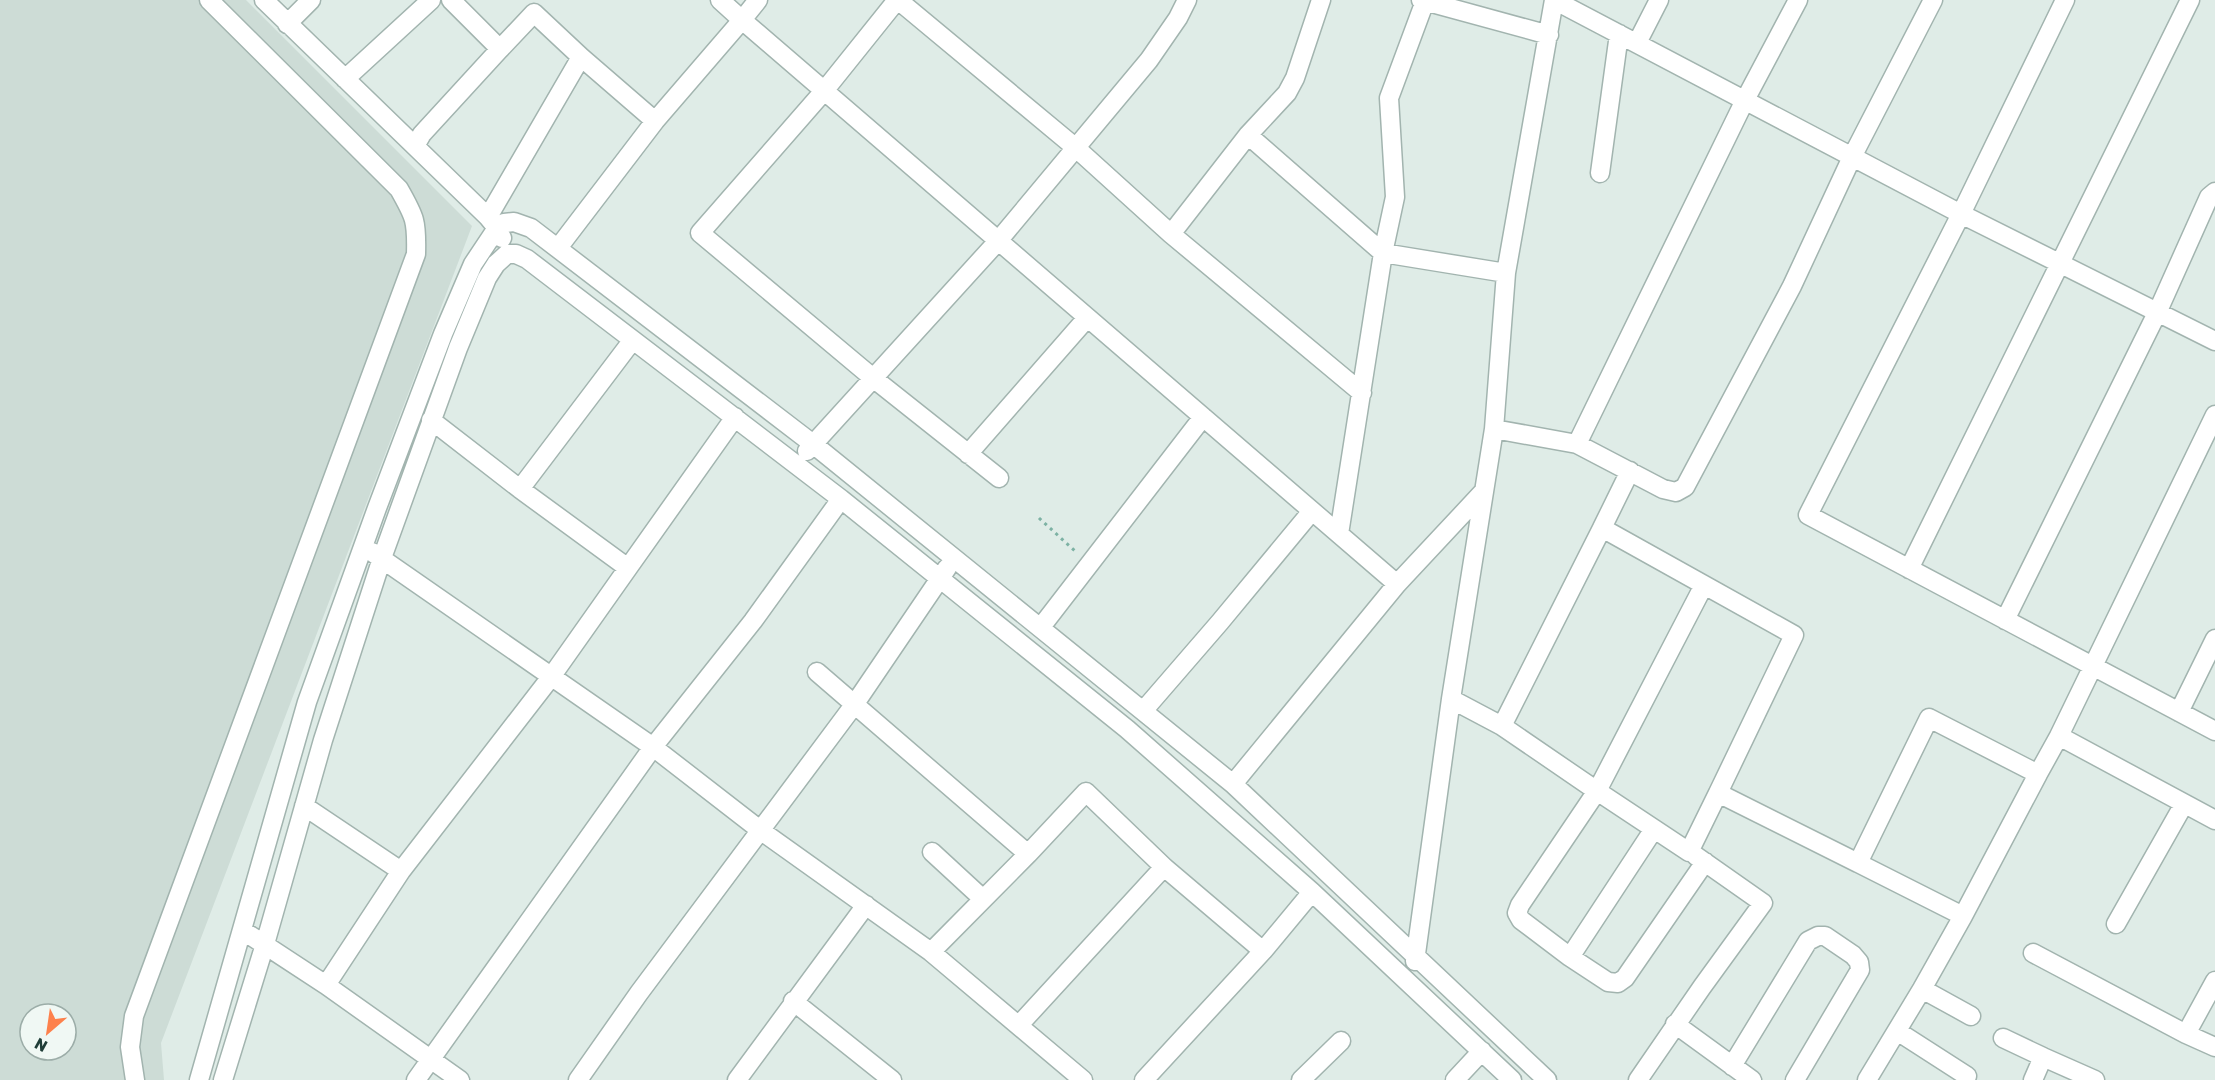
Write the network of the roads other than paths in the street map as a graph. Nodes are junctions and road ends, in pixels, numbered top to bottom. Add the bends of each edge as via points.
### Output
1 (209, 0) edge
2 (264, 0) edge
3 (311, 0) edge
4 (431, 0) edge
5 (451, 0) edge
6 (720, 0) edge
7 (758, 0) edge
8 (897, 0) edge
9 (1187, 0) edge
10 (1321, 0) edge
11 (1554, 0) edge
12 (1659, 0) edge
13 (1798, 0) edge
14 (1933, 0) edge
15 (2065, 0) edge
16 (2190, 0) edge
17 (1423, 1) edge
18 (540, 6) edge
19 (742, 20) junction
20 (287, 24) junction
21 (1618, 34) junction
22 (1549, 35) junction
23 (1637, 44) junction
24 (500, 49) junction
25 (581, 57) junction
26 (345, 79) junction
27 (824, 91) junction
28 (1745, 100) junction
29 (655, 121) junction
30 (1248, 135) junction
31 (415, 146) junction
32 (1076, 148) junction
33 (1852, 157) junction
34 (1600, 173) dead end
35 (2215, 192) edge
36 (1961, 214) junction
37 (493, 223) junction
38 (1171, 234) junction
39 (998, 241) junction
40 (558, 248) junction
41 (1383, 253) junction
42 (507, 254) junction
43 (2060, 265) junction
44 (1506, 273) junction
45 (2157, 313) junction
46 (1087, 318) junction
47 (632, 341) junction
48 (2215, 341) edge
49 (873, 378) junction
50 (1362, 393) junction
51 (2215, 415) edge
52 (735, 417) junction
53 (1203, 417) junction
54 (431, 420) junction
55 (1494, 429) junction
56 (813, 444) junction
57 (1577, 444) junction
58 (968, 454) junction
59 (795, 464) junction
60 (1630, 471) junction
61 (999, 478) dead end
62 (520, 489) junction
63 (1483, 492) junction
64 (841, 499) junction
65 (1312, 511) junction
66 (1602, 528) junction
67 (1339, 534) junction
68 (362, 547) junction
69 (382, 558) junction
70 (954, 558) junction
71 (628, 568) junction
72 (1909, 569) junction
73 (940, 578) junction
74 (1397, 584) junction
75 (1704, 585) junction
76 (2005, 620) junction
77 (1041, 627) junction
78 (2215, 639) edge
79 (2093, 667) junction
80 (817, 672) dead end
81 (551, 677) junction
82 (1451, 699) junction
83 (854, 705) junction
84 (1143, 711) junction
85 (2180, 712) junction
86 (1502, 726) junction
87 (2215, 731) edge
88 (2059, 736) junction
89 (653, 747) junction
90 (2038, 774) junction
91 (1233, 784) junction
92 (1596, 791) junction
93 (1718, 793) junction
94 (2184, 804) junction
95 (304, 806) junction
96 (2215, 820) edge
97 (1654, 829) junction
98 (760, 830) junction
99 (932, 852) dead end
100 (1689, 852) junction
101 (1028, 854) junction
102 (1705, 862) junction
103 (1858, 863) junction
104 (1164, 867) junction
105 (401, 871) junction
106 (1312, 892) junction
107 (983, 900) junction
108 (866, 905) junction
109 (1963, 916) junction
110 (2116, 924) dead end
111 (242, 930) junction
112 (265, 944) junction
113 (932, 951) junction
114 (1263, 951) junction
115 (2033, 953) dead end
116 (1416, 954) junction
117 (1570, 957) junction
118 (2215, 981) edge
119 (1412, 984) junction
120 (326, 985) junction
121 (1922, 989) junction
122 (793, 1001) junction
123 (1971, 1016) dead end
124 (1020, 1024) junction
125 (1675, 1024) junction
126 (1897, 1031) junction
127 (2186, 1034) junction
128 (2002, 1038) dead end
129 (1341, 1041) dead end
130 (2215, 1047) edge
131 (1482, 1051) junction
132 (2043, 1057) junction
133 (432, 1061) junction
134 (1732, 1066) junction
135 (1967, 1076) dead end
136 (135, 1080) edge
137 (199, 1080) edge
138 (223, 1080) edge
139 (416, 1080) edge
140 (460, 1080) edge
141 (578, 1080) edge
142 (737, 1080) edge
143 (892, 1080) edge
144 (1083, 1080) edge
145 (1144, 1080) edge
146 (1302, 1080) edge
147 (1455, 1080) edge
148 (1512, 1080) edge
149 (1547, 1080) edge
150 (1638, 1080) edge
151 (1752, 1080) edge
152 (1795, 1080) edge
153 (1867, 1080) edge
154 (2033, 1080) edge
155 (2095, 1080) edge

1 - 136 street via 399,189 414,215 416,254 134,1016 130,1047
2 - 20 street
3 - 20 street
4 - 26 street
5 - 24 street
6 - 19 street
7 - 19 street
8 - 27 street
8 - 32 street
9 - 32 street via 1149,60
10 - 30 street via 1287,93
11 - 21 street
11 - 22 street
12 - 23 street
13 - 28 street
14 - 33 street
15 - 36 street
16 - 43 street
17 - 22 street
17 - 41 street via 1389,98 1395,197
18 - 24 street
18 - 25 street
19 - 27 street
19 - 29 street
20 - 26 street
21 - 23 street
21 - 34 street
22 - 44 street
23 - 28 street
24 - 31 street
25 - 29 street
25 - 37 street
26 - 31 street
27 - 39 street
27 - 49 street via 700,233
28 - 33 street
28 - 57 street
29 - 40 street
30 - 38 street
30 - 41 street
31 - 37 street
32 - 38 street
32 - 39 street
33 - 36 street
33 - 60 street via 1792,286 1685,487 1676,492 1663,489
35 - 45 street via 2209,197
36 - 43 street
36 - 72 street via 1808,515
37 - 40 street via 514,222 531,228
37 - 42 street
37 - 68 street via 443,334
38 - 50 street
39 - 46 street
39 - 49 street
40 - 56 street
41 - 44 street
41 - 50 street
42 - 47 street via 527,259
42 - 54 street via 487,278
43 - 45 street
43 - 72 street
44 - 55 street
45 - 48 street
45 - 76 street
46 - 53 street
46 - 58 street
47 - 52 street
47 - 62 street
49 - 56 street
49 - 58 street
50 - 67 street
51 - 79 street
52 - 59 street
52 - 71 street
53 - 65 street
53 - 77 street
54 - 62 street
54 - 69 street
55 - 57 street
55 - 63 street
56 - 59 street
56 - 70 street
57 - 60 street
58 - 61 street
59 - 64 street
60 - 66 street
62 - 71 street
63 - 74 street
63 - 82 street
64 - 73 street
64 - 89 street via 753,621
65 - 67 street
65 - 84 street
66 - 75 street
66 - 86 street
67 - 74 street
68 - 69 street
68 - 111 street via 307,702
69 - 81 street
69 - 95 street
70 - 73 street
70 - 77 street
71 - 81 street
72 - 76 street
73 - 83 street
73 - 106 street via 1127,729
74 - 91 street
75 - 92 street
75 - 93 street via 1794,635
76 - 79 street
77 - 84 street
78 - 85 street
79 - 85 street
79 - 88 street
80 - 83 street
81 - 89 street
81 - 105 street
82 - 86 street
82 - 116 street
83 - 98 street
83 - 101 street
84 - 91 street
85 - 87 street
86 - 92 street
88 - 90 street
88 - 94 street
89 - 98 street
89 - 133 street
90 - 103 street via 1929,718
90 - 109 street
91 - 116 street
92 - 97 street
92 - 117 street via 1517,913
93 - 100 street
93 - 103 street
94 - 96 street
94 - 110 street
95 - 105 street
95 - 112 street
97 - 100 street
97 - 117 street
98 - 108 street
98 - 141 street
99 - 107 street
100 - 102 street
101 - 104 street via 1086,792
101 - 107 street
102 - 117 street via 1618,983 1608,982
102 - 125 street via 1763,903
103 - 109 street
104 - 114 street
104 - 124 street
105 - 120 street
106 - 114 street
106 - 119 street
107 - 113 street
108 - 113 street
108 - 122 street
109 - 121 street
111 - 112 street
111 - 137 street
112 - 120 street
112 - 138 street
113 - 124 street
114 - 145 street
115 - 127 street
116 - 119 street
116 - 149 street
118 - 127 street
119 - 131 street
120 - 133 street
121 - 123 street
121 - 126 street
122 - 142 street
122 - 143 street
124 - 144 street
125 - 134 street
125 - 150 street
126 - 135 street
126 - 153 street
127 - 130 street
128 - 132 street
129 - 146 street
131 - 147 street
131 - 148 street
132 - 154 street
132 - 155 street
133 - 139 street
133 - 140 street
134 - 151 street
134 - 152 street via 1808,941 1825,936 1853,955 1860,970

